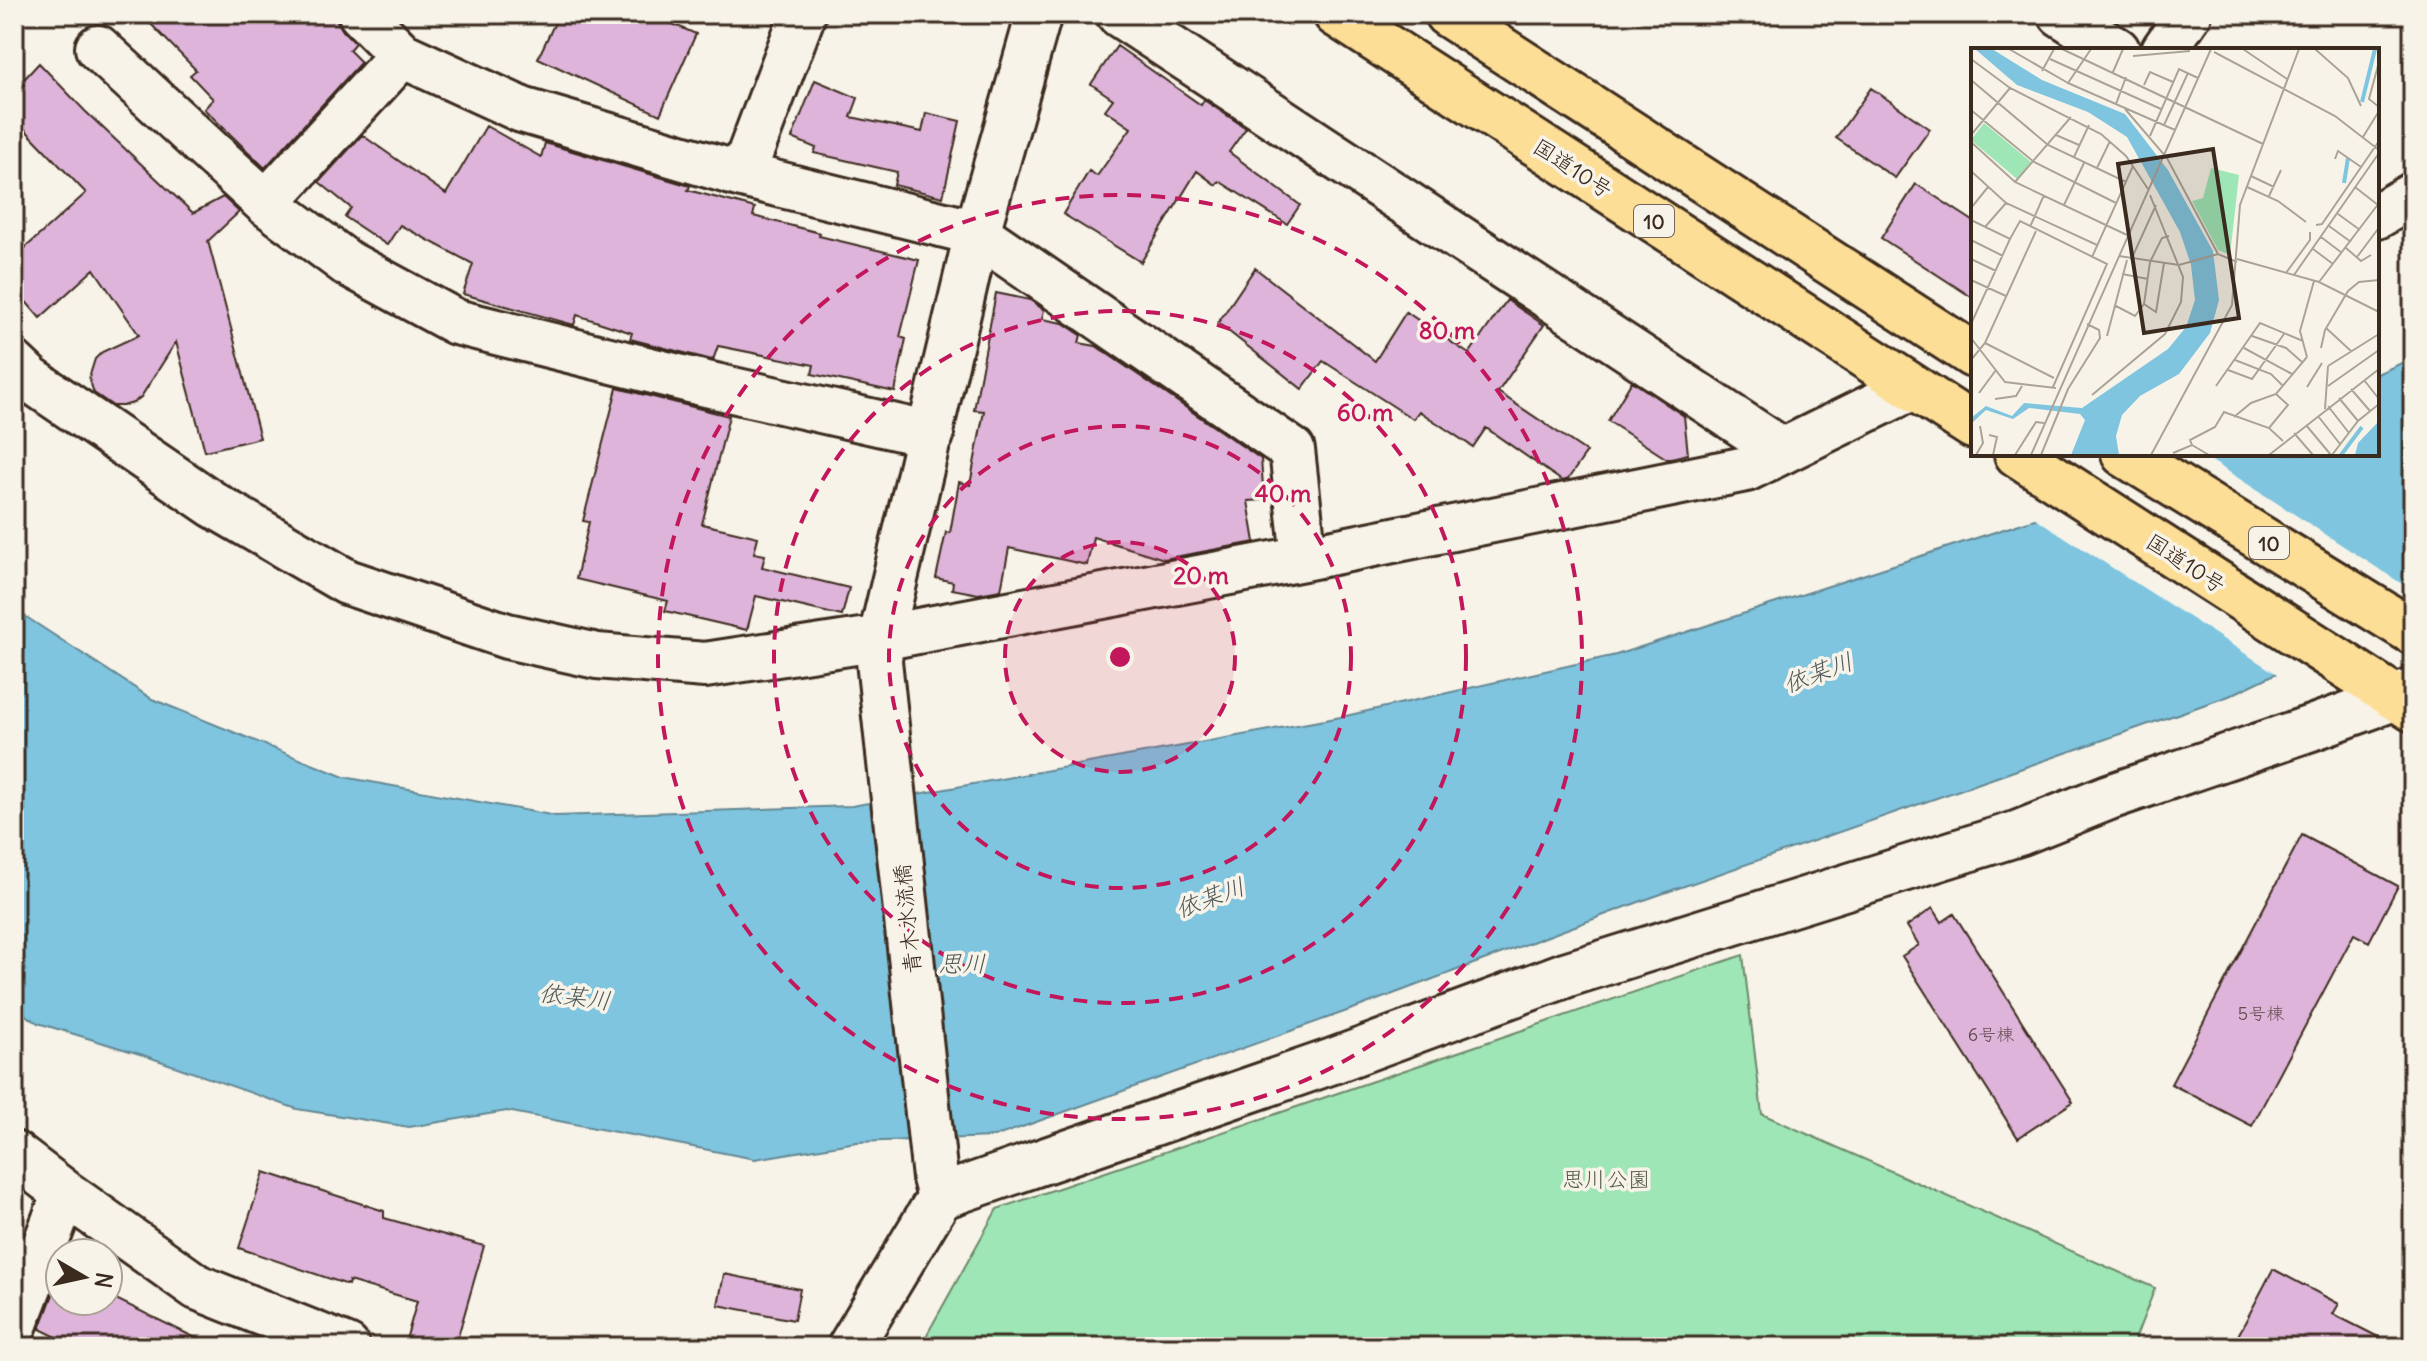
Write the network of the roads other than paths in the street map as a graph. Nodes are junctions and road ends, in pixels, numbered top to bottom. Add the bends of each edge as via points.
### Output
1 (361, 14) edge
2 (803, 14) edge
3 (1039, 14) edge
4 (1119, 14) edge
5 (1447, 14) edge
6 (2061, 14) edge
7 (2189, 14) edge
8 (1362, 21) edge
9 (98, 48) dead end
10 (2114, 48) edge
11 (2165, 48) edge
12 (402, 55) junction
13 (742, 175) junction
14 (2413, 195) edge
15 (266, 203) junction
16 (2379, 215) edge
17 (977, 233) junction
18 (1971, 354) edge
19 (14, 364) edge
20 (1911, 388) junction
21 (1971, 425) edge
22 (931, 435) junction
23 (1783, 451) junction
24 (2020, 456) edge
25 (2127, 456) edge
26 (1304, 558) junction
27 (2413, 632) edge
28 (880, 649) junction
29 (2408, 699) edge
30 (14, 1154) edge
31 (938, 1187) junction
32 (65, 1193) junction
33 (14, 1326) edge
34 (347, 1347) edge
35 (850, 1347) edge

1 - 12 street
2 - 13 street
3 - 17 street
4 - 23 street
5 - 18 highway
6 - 10 street
7 - 11 street
8 - 20 highway, 国道10号 / 10
9 - 15 street
12 - 13 street via 522,110
12 - 15 street
13 - 17 street
14 - 16 street
15 - 22 street via 347,263 456,322
17 - 22 street
17 - 26 street via 1292,450
19 - 28 street via 214,505 347,582 507,636 597,656 705,665
20 - 21 highway, 国道10号 / 10
20 - 23 street
22 - 28 street
23 - 26 street via 1746,469
24 - 29 highway, 国道10号 via 2354,672
25 - 27 highway, 10
26 - 28 street
28 - 31 street, 青木水流橋
29 - 31 street via 2109,797 2019,833 1568,974 1330,1062
30 - 32 street
31 - 35 street
32 - 33 street
32 - 34 street via 197,1287

